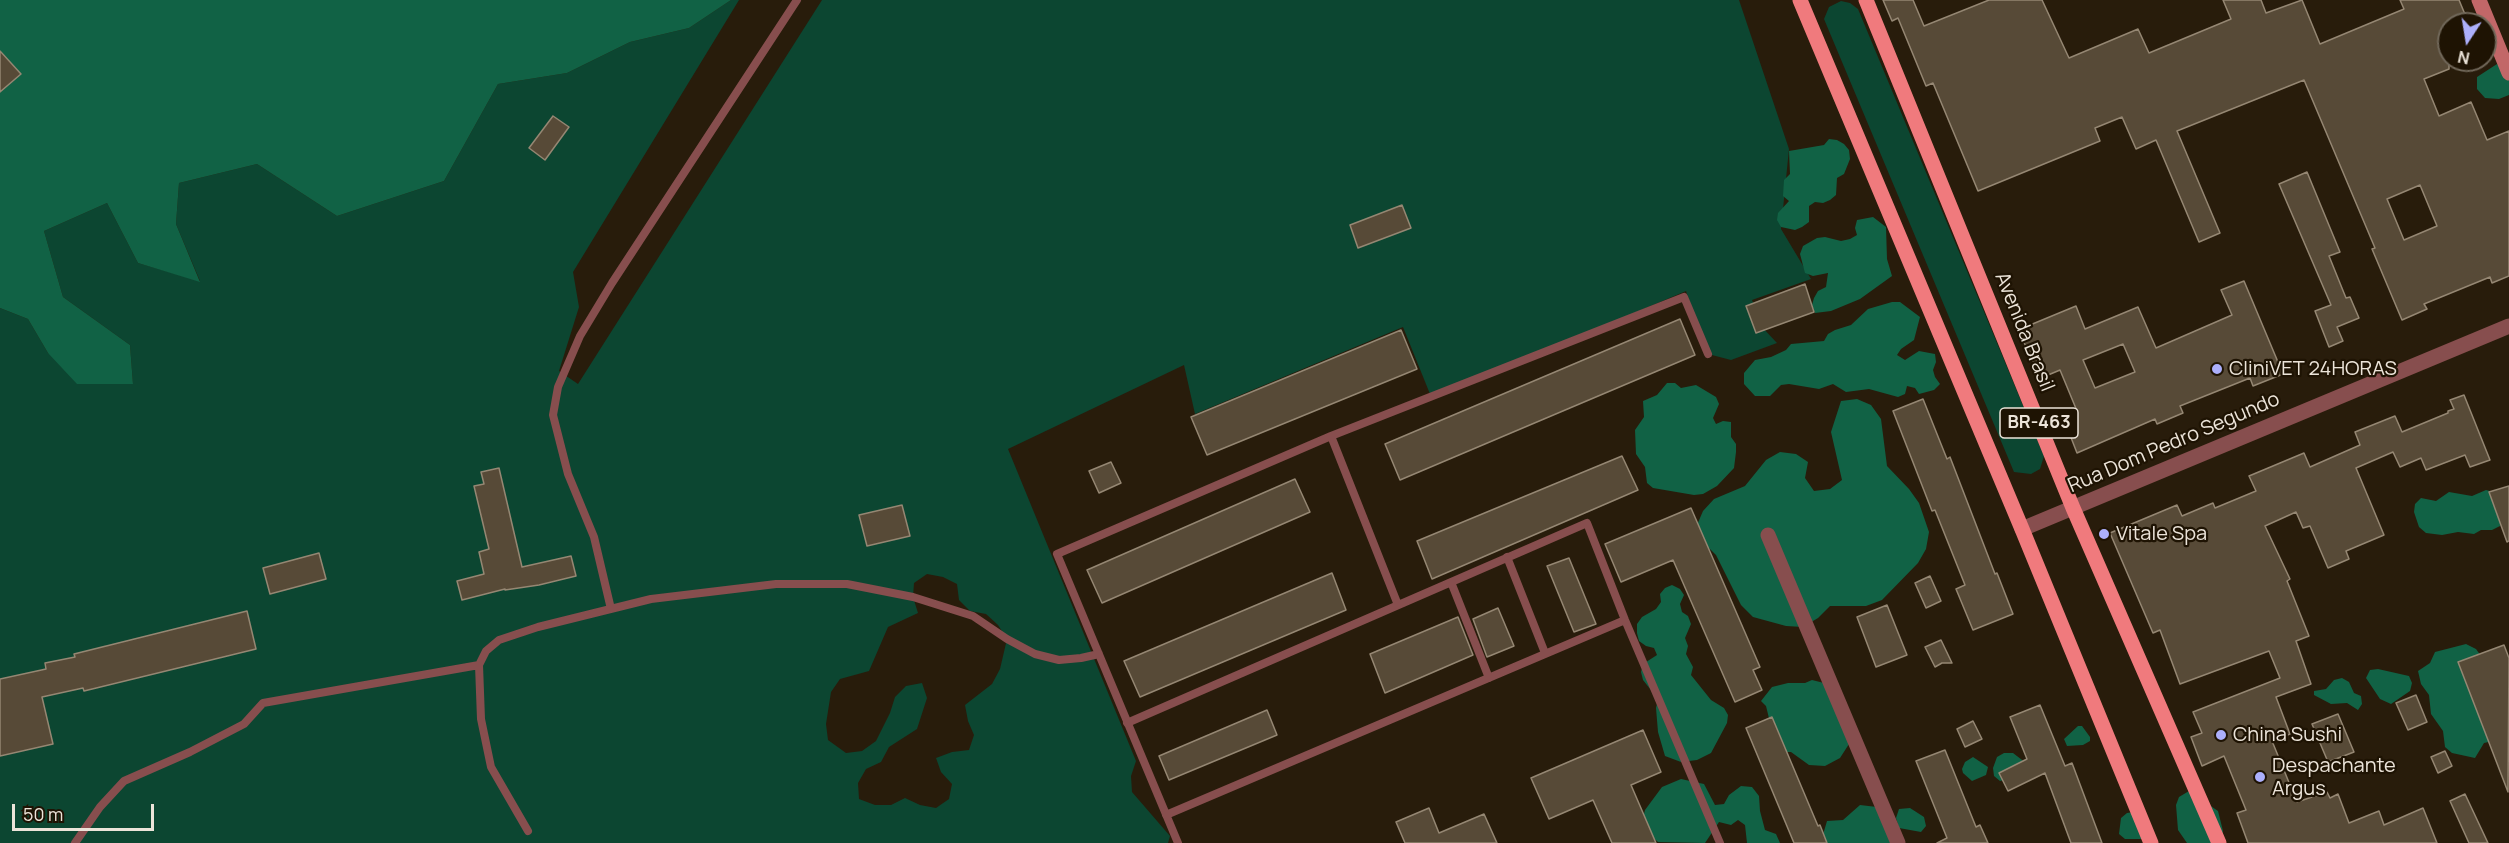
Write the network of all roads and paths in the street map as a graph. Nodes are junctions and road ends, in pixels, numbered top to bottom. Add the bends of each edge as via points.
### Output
1 (797, 0) edge
2 (1800, 0) edge
3 (1866, 0) edge
4 (2478, 0) edge
5 (2509, 73) edge
6 (2509, 326) edge
7 (1708, 354) dead end
8 (1331, 436) junction
9 (2073, 508) junction
10 (2022, 529) junction
11 (1768, 535) dead end
12 (1507, 557) junction
13 (1451, 582) junction
14 (1398, 605) junction
15 (611, 609) junction
16 (1624, 620) junction
17 (1545, 653) junction
18 (1099, 654) junction
19 (479, 665) junction
20 (1489, 678) junction
21 (1128, 723) junction
22 (1166, 815) junction
23 (528, 831) dead end
24 (75, 843) edge
25 (1178, 843) edge
26 (1720, 843) edge
27 (1898, 843) edge
28 (2151, 843) edge
29 (2218, 843) edge

1 - 15 lane via 612,283 580,336 558,387 553,415 568,474 594,537
2 - 10 main road, BR-463
3 - 9 main road, Avenida Brasil / BR-463
4 - 5 main road
6 - 9 street, Rua Dom Pedro Segundo
7 - 8 lane via 1684,297
8 - 14 lane
8 - 18 lane via 1057,554
9 - 10 street, Rua Dom Pedro Segundo
9 - 29 main road, Avenida Brasil / BR-463
10 - 28 main road, BR-463
11 - 27 street
12 - 13 lane
12 - 16 lane via 1587,523
12 - 17 lane
13 - 14 lane
13 - 20 lane
14 - 21 lane
15 - 18 lane via 651,599 776,584 847,584 913,597 973,616 1035,654 1059,660
15 - 19 lane via 499,640 486,651
16 - 17 lane
16 - 26 lane
17 - 20 lane
18 - 21 lane
19 - 23 lane via 481,719 491,767
19 - 24 lane via 263,703 244,724 190,753 124,781
20 - 22 lane
21 - 22 lane
22 - 25 lane

